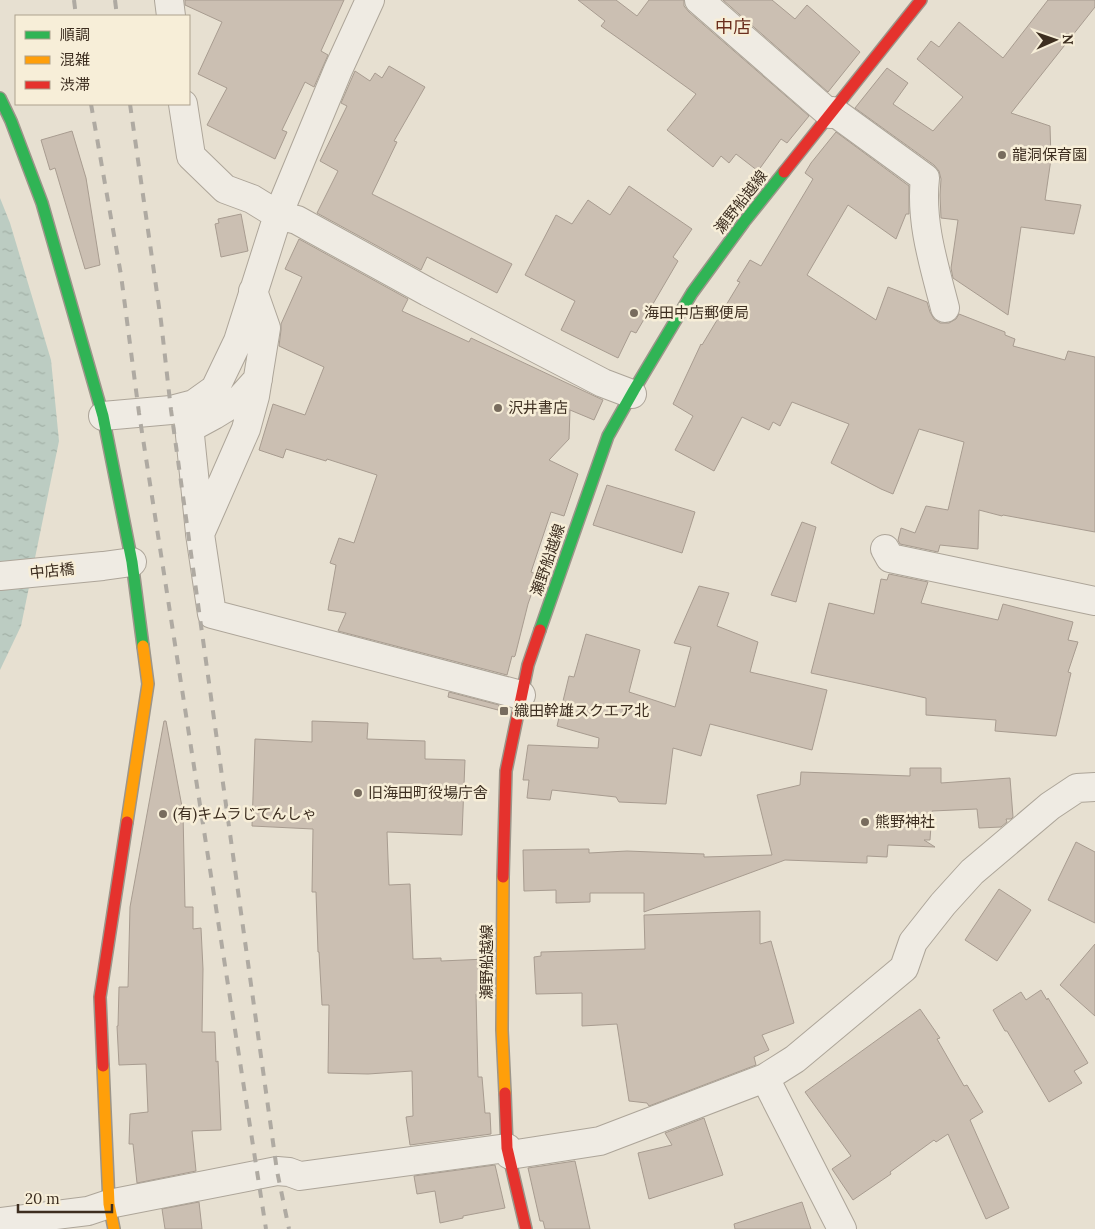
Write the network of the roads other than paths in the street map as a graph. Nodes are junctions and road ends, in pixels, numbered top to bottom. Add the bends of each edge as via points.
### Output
1 (370, 0) edge
2 (699, 0) edge
3 (921, 0) edge
4 (0, 98) edge
5 (182, 105) edge
6 (831, 113) junction
7 (278, 215) junction
8 (253, 291) junction
9 (945, 308) dead end
10 (258, 379) junction
11 (632, 394) junction
12 (103, 416) junction
13 (188, 417) junction
14 (200, 534) junction
15 (884, 549) dead end
16 (132, 562) junction
17 (0, 576) edge
18 (1095, 601) edge
19 (522, 695) junction
20 (1095, 787) edge
21 (765, 1078) junction
22 (508, 1152) junction
23 (104, 1215) edge
24 (0, 1222) edge
25 (526, 1229) edge
26 (842, 1229) edge

1 - 7 street
2 - 6 street
3 - 6 main road, 瀬野船越線
4 - 12 main road via 42,203
5 - 7 street via 191,156 225,189 252,199
6 - 9 street via 925,178 923,195 929,247
6 - 11 main road, 瀬野船越線 via 692,293
7 - 8 street
7 - 11 street via 297,220 603,383
8 - 10 street via 266,328
8 - 13 street via 238,341 215,389 194,404
10 - 13 street via 240,399 214,415
10 - 14 street via 246,428
11 - 19 main road, 瀬野船越線 via 608,436 592,478 528,665
12 - 13 street via 171,410
12 - 16 main road
13 - 14 street
14 - 19 street via 212,614
15 - 18 street via 890,558
16 - 17 street, 中店橋
16 - 23 main road via 148,684 100,997
19 - 22 main road, 瀬野船越線 via 506,771 504,820 502,1030
20 - 21 street via 1078,788 1050,806 972,872 913,942 904,968 795,1059
21 - 22 street via 600,1141
21 - 26 street
22 - 23 street via 300,1176 277,1171
22 - 25 main road, 瀬野船越線
23 - 24 street

